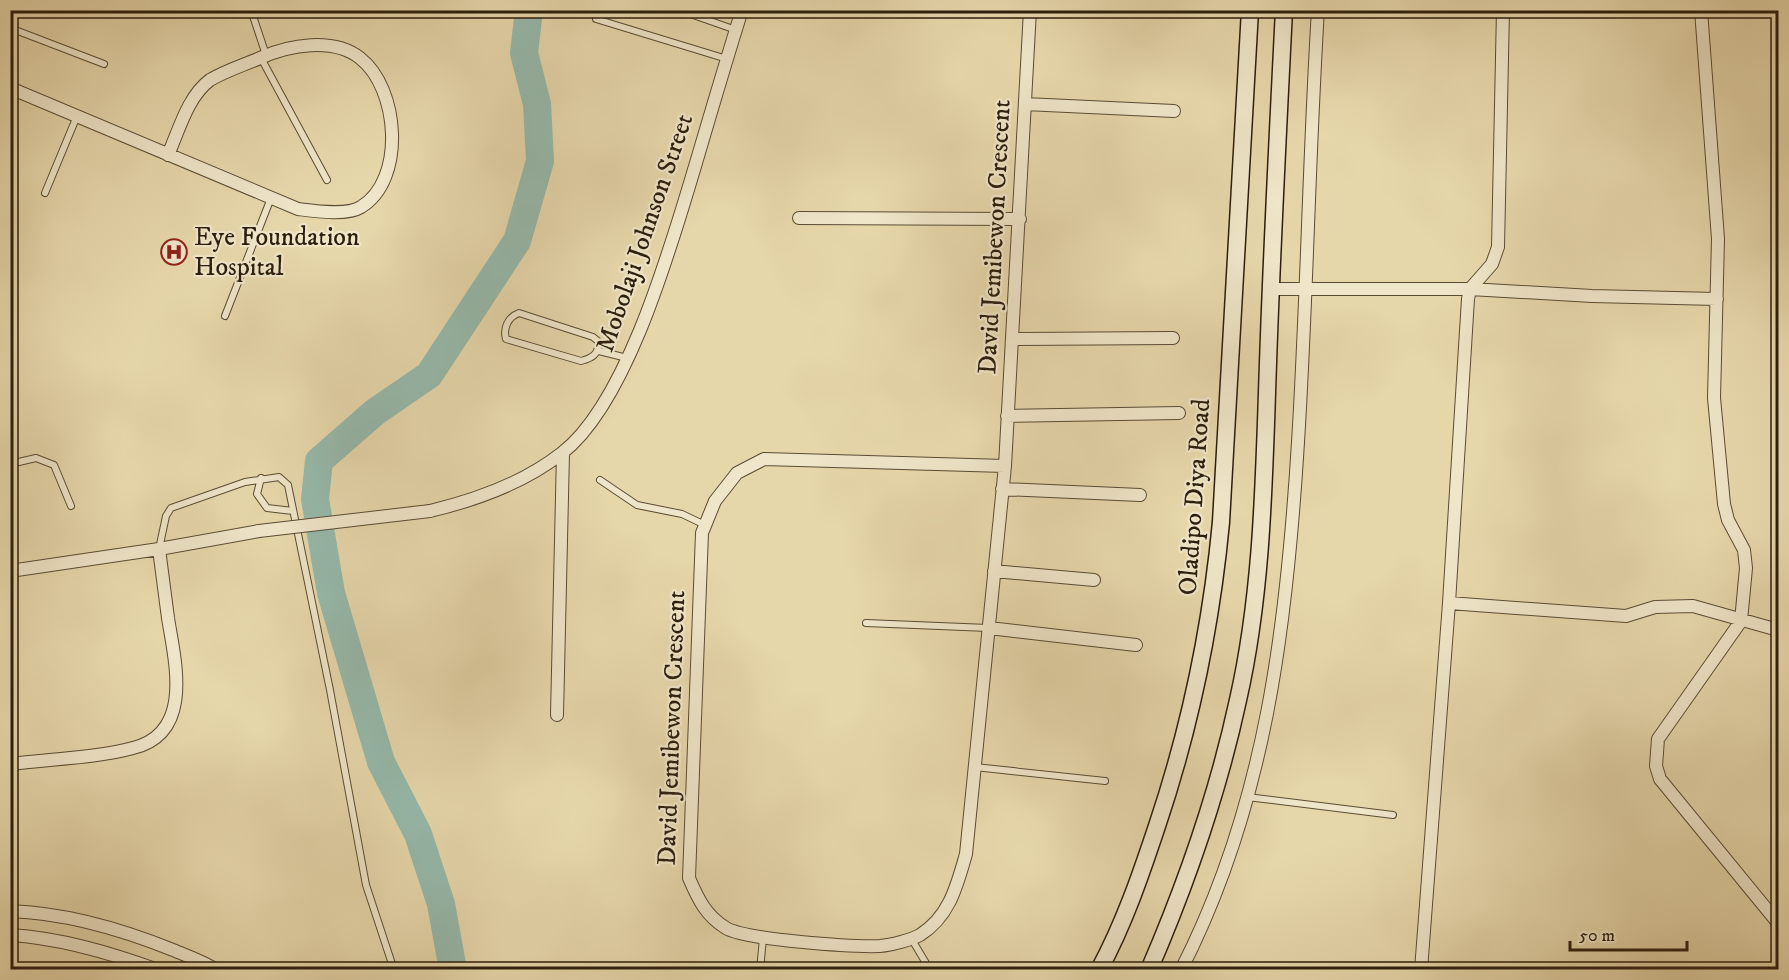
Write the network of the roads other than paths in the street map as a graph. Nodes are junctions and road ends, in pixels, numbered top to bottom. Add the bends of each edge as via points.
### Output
1 (251, 10) edge
2 (679, 10) edge
3 (742, 10) edge
4 (1030, 10) edge
5 (1250, 10) edge
6 (1284, 10) edge
7 (1318, 10) edge
8 (1503, 10) edge
9 (1701, 10) edge
10 (596, 19) dead end
11 (10, 28) edge
12 (736, 30) junction
13 (263, 56) junction
14 (727, 59) junction
15 (104, 64) dead end
16 (12, 94) edge
17 (1025, 104) junction
18 (1174, 111) dead end
19 (77, 116) junction
20 (168, 155) junction
21 (327, 180) dead end
22 (45, 193) dead end
23 (272, 198) junction
24 (800, 218) dead end
25 (1020, 219) junction
26 (1271, 289) junction
27 (1305, 289) junction
28 (1470, 289) junction
29 (1717, 299) junction
30 (225, 316) dead end
31 (1173, 338) dead end
32 (1012, 339) junction
33 (598, 351) junction
34 (627, 358) junction
35 (1179, 413) dead end
36 (1008, 416) junction
37 (563, 453) junction
38 (10, 464) edge
39 (1005, 466) junction
40 (261, 478) junction
41 (600, 480) dead end
42 (1002, 489) junction
43 (1140, 495) dead end
44 (71, 506) dead end
45 (293, 511) junction
46 (705, 525) junction
47 (159, 549) junction
48 (10, 571) edge
49 (994, 571) junction
50 (1094, 580) dead end
51 (1449, 603) junction
52 (1741, 621) junction
53 (866, 623) dead end
54 (989, 628) junction
55 (1779, 630) edge
56 (1136, 645) dead end
57 (557, 715) dead end
58 (10, 764) edge
59 (975, 766) junction
60 (1105, 781) dead end
61 (1247, 797) junction
62 (1393, 815) dead end
63 (10, 910) edge
64 (1779, 923) edge
65 (10, 935) edge
66 (764, 938) junction
67 (911, 938) junction
68 (158, 969) edge
69 (216, 969) edge
70 (394, 969) edge
71 (760, 969) edge
72 (930, 969) edge
73 (1099, 969) edge
74 (1149, 969) edge
75 (1181, 969) edge
76 (1421, 969) edge

1 - 13 lane
2 - 12 lane
3 - 12 street, Mobolaji Johnson Street
4 - 17 street, David Jemibewon Crescent
5 - 73 main road, Oladipo Diya Road via 1214,599 1197,690 1174,776 1142,873
6 - 26 main road
7 - 27 street
8 - 28 street via 1498,247 1492,264
9 - 29 street via 1718,239
10 - 14 lane
11 - 15 lane
12 - 14 street, Mobolaji Johnson Street
13 - 20 street via 210,80 195,95
13 - 21 lane
13 - 23 street via 292,46 316,45 359,57 374,71 393,132 391,165 378,190 360,208 330,212 298,209
14 - 34 street, Mobolaji Johnson Street via 675,232
16 - 19 street
17 - 18 street
17 - 25 street, David Jemibewon Crescent
19 - 20 street
19 - 22 lane
20 - 23 street
23 - 30 lane
24 - 25 street
25 - 32 street, David Jemibewon Crescent
26 - 27 street
26 - 74 main road via 1262,521 1254,606 1239,698 1216,789 1184,888
27 - 28 street
27 - 61 street via 1284,619 1260,750
28 - 29 street
28 - 51 street
29 - 52 street via 1714,398 1724,504 1744,550
31 - 32 street
32 - 36 street, David Jemibewon Crescent
33 - 33 lane via 599,342 592,337 519,314 507,323 504,331 506,339 581,361
33 - 34 lane
34 - 37 street, Mobolaji Johnson Street via 606,399
35 - 36 street
36 - 39 street, David Jemibewon Crescent
37 - 47 street, Mobolaji Johnson Street, bridge via 473,501 430,511 259,531
37 - 57 street
38 - 44 lane via 36,458 54,465
39 - 42 street, David Jemibewon Crescent
39 - 46 street, David Jemibewon Crescent via 764,459 736,472 715,501
40 - 45 lane via 279,477 285,481
40 - 45 lane via 257,494 267,508
40 - 47 lane via 171,508
41 - 46 lane via 637,505 682,514
42 - 43 street
42 - 49 street, David Jemibewon Crescent
45 - 70 lane via 366,885
46 - 66 street, David Jemibewon Crescent via 689,878 702,909 727,929
47 - 48 street
47 - 58 street via 177,671 176,700 170,720 156,737 135,748
49 - 50 street
49 - 54 street, David Jemibewon Crescent
51 - 52 street via 1626,616 1655,608 1693,606
51 - 76 street
52 - 55 street
52 - 64 street via 1658,739 1656,766 1660,779
53 - 54 lane
54 - 56 street
54 - 59 street, David Jemibewon Crescent
59 - 60 lane
59 - 67 street, David Jemibewon Crescent via 966,854 953,898 938,919
61 - 62 lane
61 - 75 street via 1225,865
63 - 69 street via 100,924
65 - 68 street via 69,944
66 - 67 street, David Jemibewon Crescent via 882,946
66 - 71 lane
67 - 72 lane

